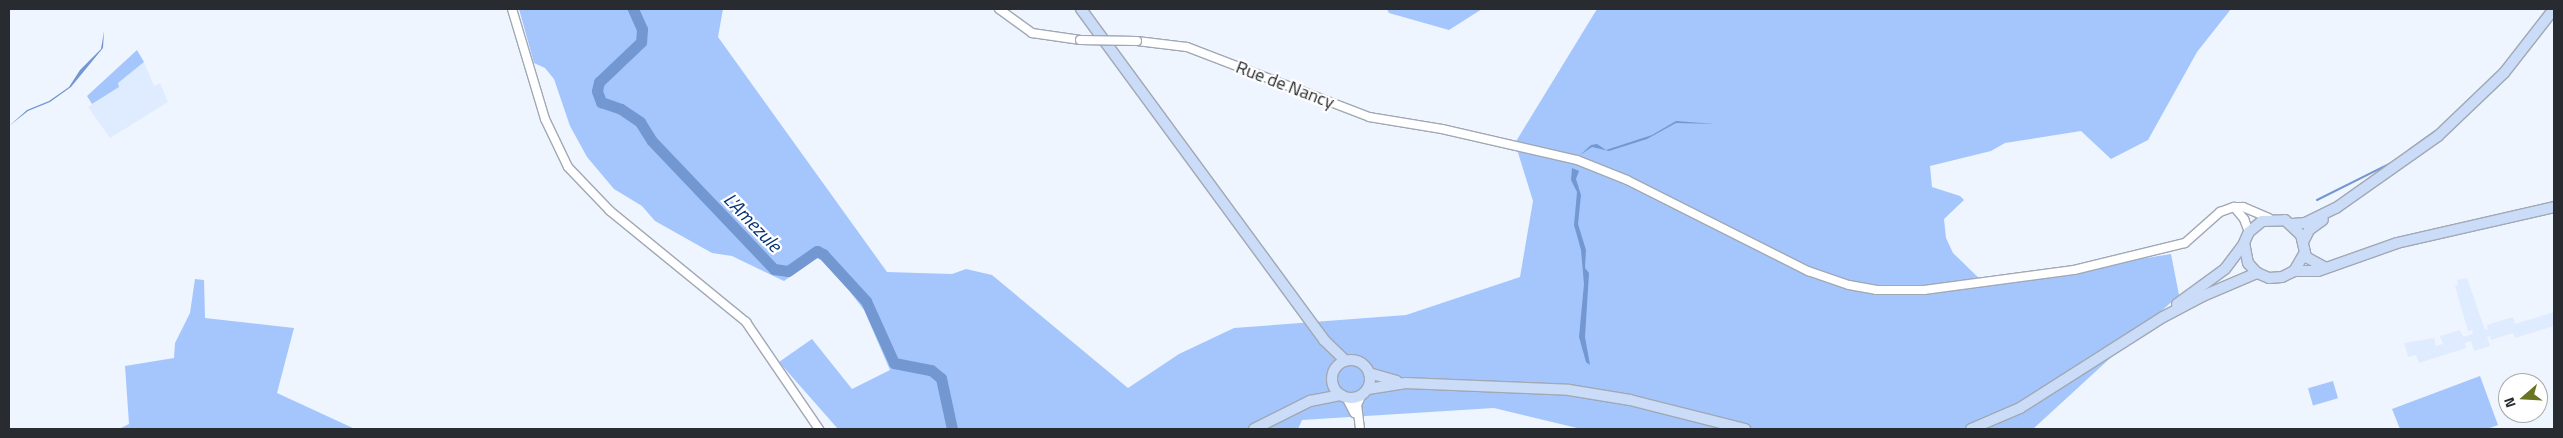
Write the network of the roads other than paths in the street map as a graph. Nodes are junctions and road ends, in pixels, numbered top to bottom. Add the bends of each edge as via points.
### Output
1 (512, 9) edge
2 (999, 9) edge
3 (1081, 9) edge
4 (2554, 9) edge
5 (2234, 207) junction
6 (2554, 207) edge
7 (2336, 208) junction
8 (2270, 218) junction
9 (2292, 224) junction
10 (2249, 232) junction
11 (2303, 242) junction
12 (2244, 244) junction
13 (2304, 254) junction
14 (2324, 267) junction
15 (2294, 271) junction
16 (2257, 273) junction
17 (2163, 317) junction
18 (1324, 340) junction
19 (1346, 361) junction
20 (1369, 373) junction
21 (1334, 376) junction
22 (1405, 383) junction
23 (1365, 392) junction
24 (1344, 396) junction
25 (1310, 401) junction
26 (819, 429) edge
27 (1254, 429) edge
28 (1359, 429) edge
29 (1745, 429) edge
30 (1971, 429) edge

1 - 26 street via 545,119 568,167 610,211 746,322
2 - 5 street, Rue de Nancy, bridge via 1032,33 1080,40 1138,41 1187,47 1369,116 1577,160 1627,180 1808,271 1849,285 1883,290 1924,290 2074,270 2185,243 2220,212
3 - 18 main road
4 - 7 main road via 2509,67 2461,116 2400,165
5 - 8 street via 2243,207
5 - 10 street via 2244,218
6 - 14 main road via 2397,243
7 - 9 main road via 2305,223
7 - 11 main road via 2309,230
8 - 9 main road
8 - 10 main road
9 - 11 main road
10 - 12 main road
11 - 13 main road
12 - 16 main road via 2248,263
12 - 17 main road via 2225,269
13 - 14 main road via 2313,264
13 - 15 main road
14 - 15 main road via 2311,273
15 - 16 main road via 2276,278
16 - 17 main road
17 - 30 main road via 2020,408
18 - 19 main road
18 - 21 main road via 1332,356
19 - 20 main road via 1358,362
19 - 21 main road
20 - 22 main road
20 - 23 main road
21 - 24 main road
21 - 25 main road
22 - 23 main road
22 - 29 main road via 1569,390 1630,400
23 - 24 main road
23 - 28 street via 1357,405
24 - 25 main road
24 - 28 street via 1352,405
25 - 27 main road

